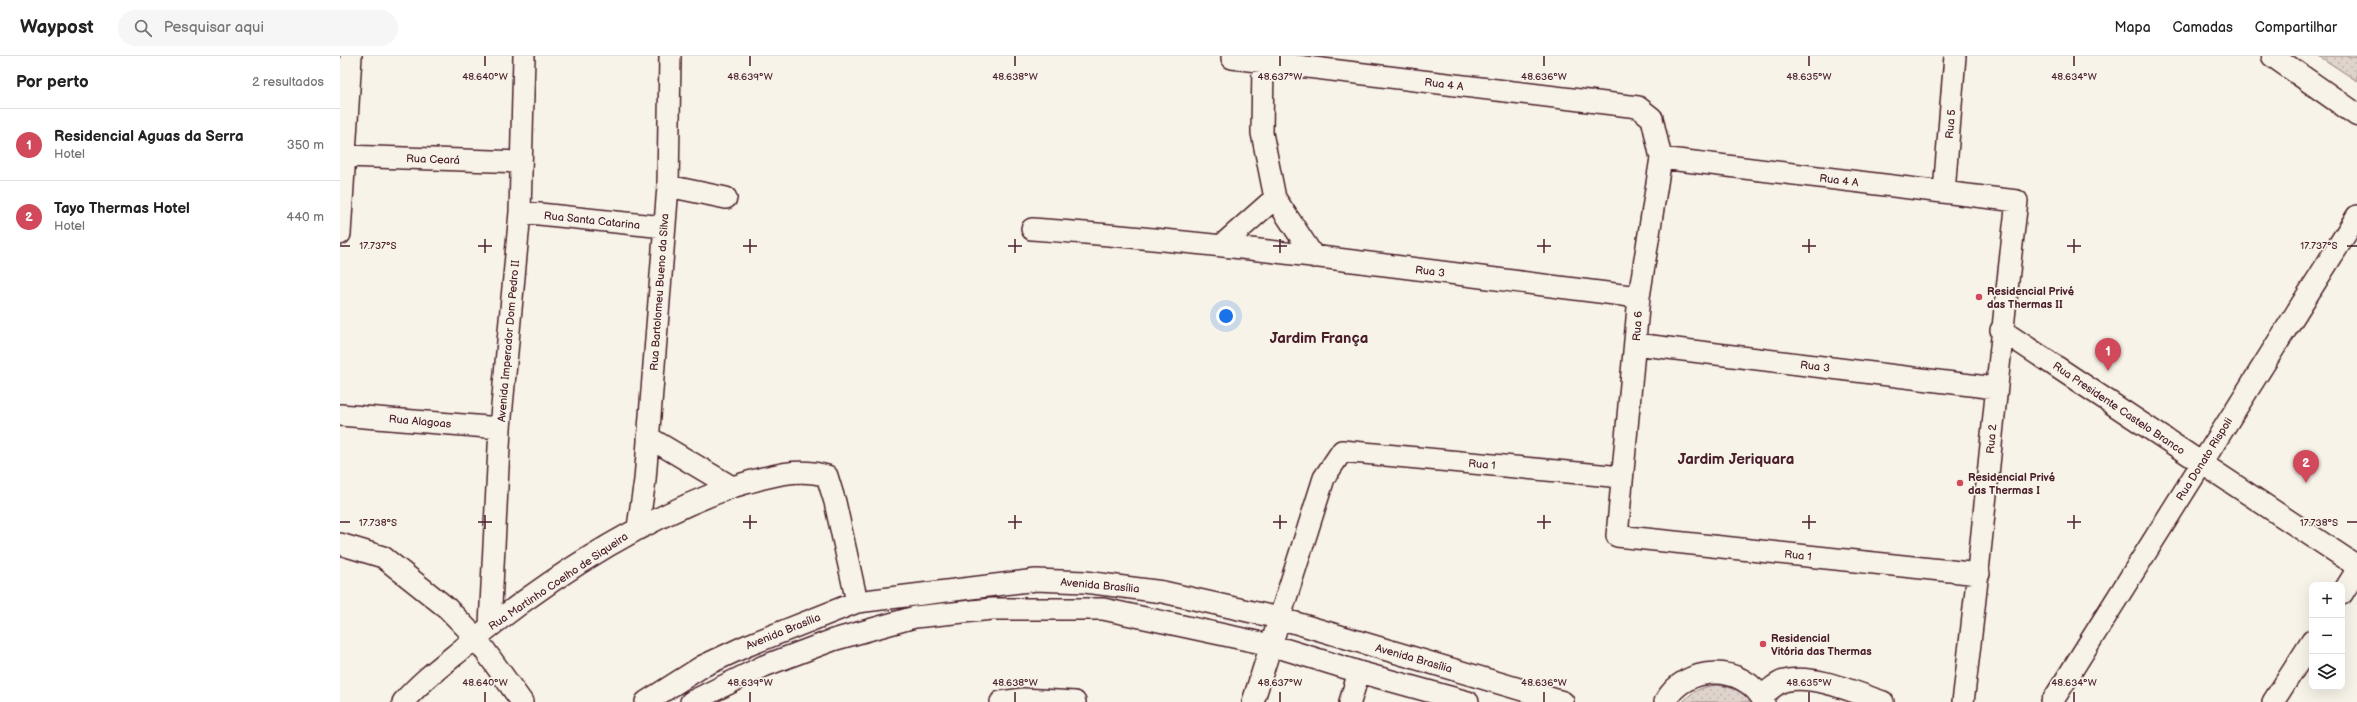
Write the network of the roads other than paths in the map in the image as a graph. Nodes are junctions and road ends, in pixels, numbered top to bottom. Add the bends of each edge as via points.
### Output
1 (350, 56) edge
2 (524, 56) edge
3 (670, 56) edge
4 (1955, 56) edge
5 (2273, 56) edge
6 (1232, 58) dead end
7 (1263, 62) junction
8 (2357, 115) edge
9 (1652, 118) joint
10 (345, 156) junction
11 (1661, 158) junction
12 (521, 162) junction
13 (668, 186) junction
14 (1944, 192) junction
15 (726, 198) dead end
16 (1275, 198) junction
17 (2017, 200) joint
18 (520, 212) junction
19 (2357, 216) edge
20 (664, 227) junction
21 (1032, 229) dead end
22 (340, 234) edge
23 (1222, 245) junction
24 (1314, 257) junction
25 (1639, 297) junction
26 (2001, 330) junction
27 (1636, 344) junction
28 (1995, 388) junction
29 (340, 415) edge
30 (500, 428) junction
31 (648, 437) junction
32 (2202, 462) junction
33 (1622, 476) junction
34 (732, 487) junction
35 (638, 527) junction
36 (1617, 536) joint
37 (340, 544) edge
38 (2357, 566) edge
39 (2357, 570) edge
40 (1979, 574) junction
41 (2345, 589) edge
42 (857, 602) junction
43 (1279, 618) junction
44 (483, 631) junction
45 (1271, 645) junction
46 (2309, 646) edge
47 (1359, 672) junction
48 (1762, 699) edge
49 (403, 702) edge
50 (522, 702) edge
51 (646, 702) edge
52 (691, 702) edge
53 (1001, 702) edge
54 (1075, 702) edge
55 (1253, 702) edge
56 (1350, 702) edge
57 (1468, 702) edge
58 (1563, 702) edge
59 (1665, 702) edge
60 (1883, 702) edge
61 (1963, 702) edge
62 (2052, 702) edge
63 (2273, 702) edge

1 - 10 street
2 - 12 street, Avenida Imperador Dom Pedro II
3 - 13 street, Rua Bartolomeu Bueno da Silva
4 - 14 street, Rua 5
5 - 8 main road
6 - 7 street, Rua 4 A
7 - 9 street, Rua 4 A via 1638,107
7 - 16 street via 1262,133
9 - 11 street, Rua 6
10 - 12 street, Rua Ceará
10 - 22 street
11 - 14 street, Rua 4 A
11 - 25 street, Rua 6
12 - 18 street, Avenida Imperador Dom Pedro II
13 - 15 street
13 - 20 street, Rua Bartolomeu Bueno da Silva
14 - 17 street, Rua 4 A
16 - 23 street
16 - 24 street
17 - 26 street, Rua 2
18 - 20 street, Rua Santa Catarina
18 - 30 street, Avenida Imperador Dom Pedro II
19 - 32 street, Rua Donato Rispoli
20 - 31 street, Rua Bartolomeu Bueno da Silva
21 - 23 street, Rua 3 via 1141,236
23 - 24 street, Rua 3
24 - 25 street, Rua 3
25 - 27 street, Rua 6
26 - 28 street, Rua 2
26 - 32 street, Rua Presidente Castelo Branco
27 - 28 street, Rua 3
27 - 33 street, Rua 6
28 - 40 street, Rua 2
29 - 30 street, Rua Alagoas
30 - 44 street, Avenida Imperador Dom Pedro II
31 - 34 street
31 - 35 street, Rua Bartolomeu Bueno da Silva
32 - 38 street, Rua Presidente Castelo Branco
32 - 62 street, Rua Donato Rispoli
33 - 36 street, Rua 6
33 - 43 street, Rua 1 via 1342,451 1324,478
34 - 35 street, Rua Martinho Coelho de Siqueira
34 - 42 street, Rua Martinho Coelho de Siqueira via 777,474 813,471 827,476
35 - 44 street, Rua Martinho Coelho de Siqueira
36 - 40 street, Rua 1
37 - 44 street via 384,557 447,608
39 - 41 street
40 - 61 street, Rua 2
42 - 43 street, Avenida Brasília via 1036,580 1163,592
42 - 51 street, Avenida Brasília via 702,666
43 - 45 street
43 - 58 street, Avenida Brasília
44 - 49 street, Rua Martinho Coelho de Siqueira via 417,686
44 - 50 street
45 - 47 street
45 - 52 street via 1103,609 992,609 915,617 833,640 764,666
45 - 55 street
46 - 63 street
47 - 56 street
47 - 57 street
48 - 59 street via 1748,684 1738,678 1714,672 1697,675 1680,683
48 - 60 street via 1783,681 1800,679 1818,681
53 - 54 street

